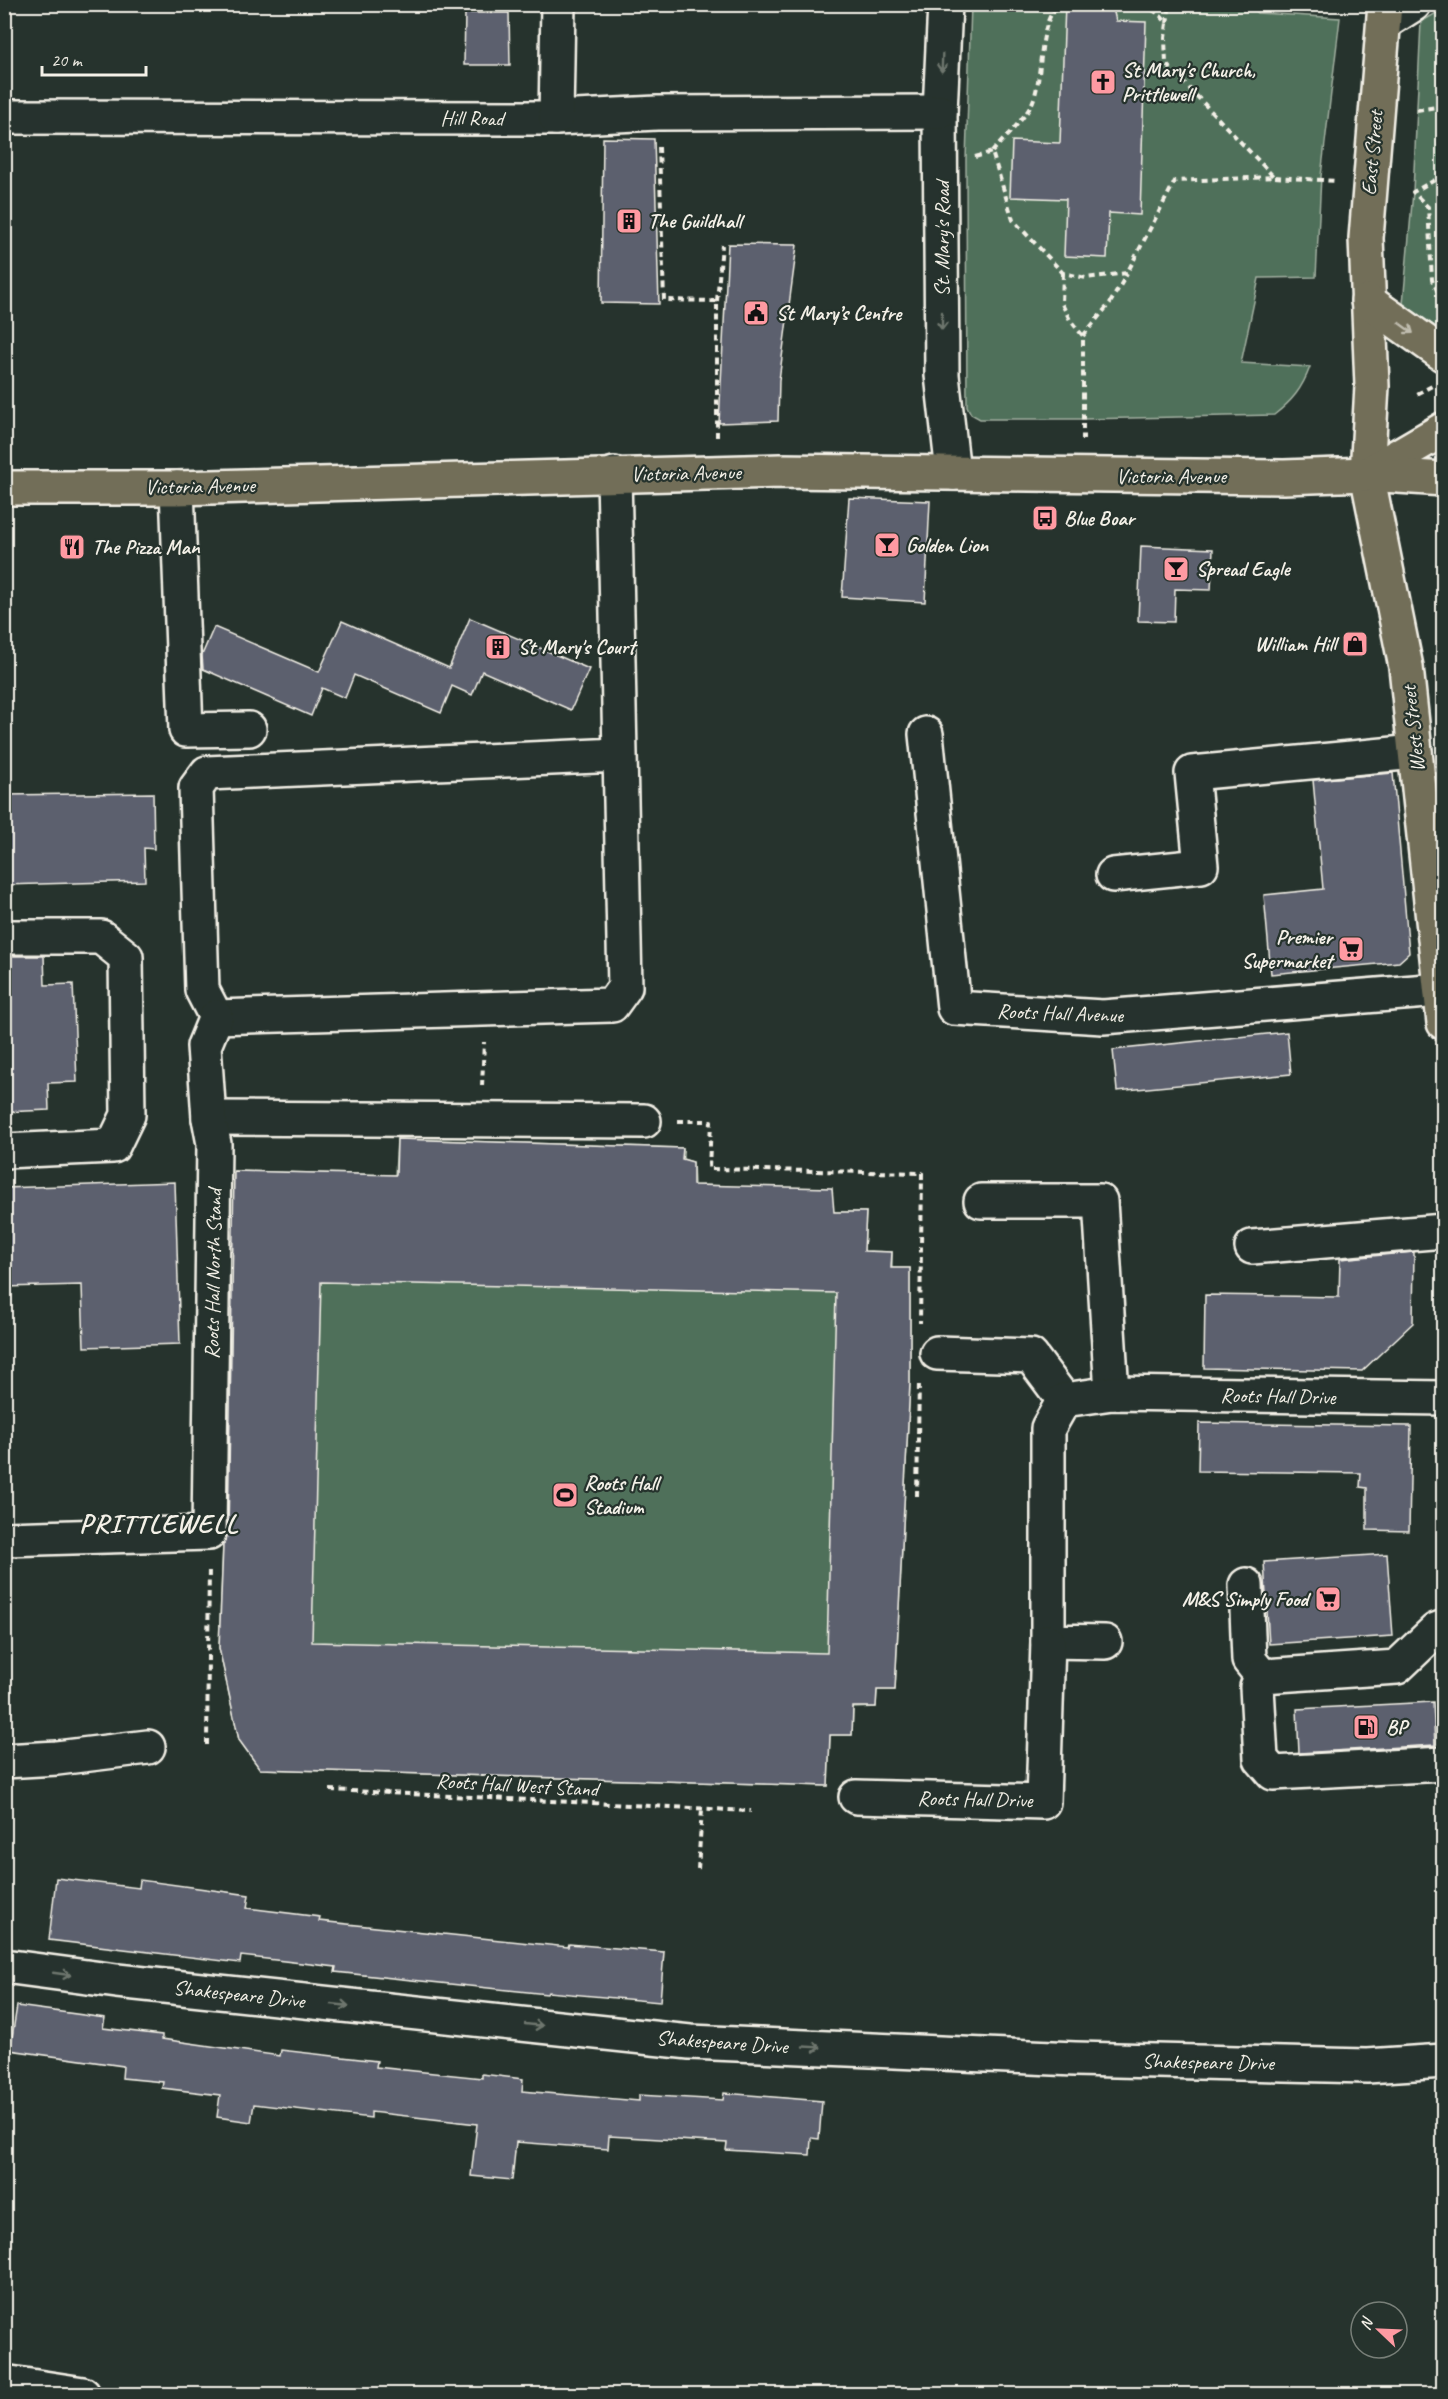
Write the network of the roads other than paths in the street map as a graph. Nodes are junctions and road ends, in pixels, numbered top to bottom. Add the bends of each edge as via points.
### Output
1 (558, 4) edge
2 (945, 4) edge
3 (1414, 4) edge
4 (1385, 14) edge
5 (940, 112) junction
6 (4, 117) edge
7 (556, 118) junction
8 (1368, 301) junction
9 (1443, 355) edge
10 (1443, 429) edge
11 (953, 473) junction
12 (614, 474) junction
13 (1367, 474) junction
14 (1443, 479) edge
15 (4, 488) edge
16 (177, 488) junction
17 (249, 729) dead end
18 (926, 734) dead end
19 (1415, 752) junction
20 (619, 755) junction
21 (1113, 875) dead end
22 (4, 937) edge
23 (1442, 1010) edge
24 (216, 1017) junction
25 (209, 1118) junction
26 (644, 1121) road end
27 (4, 1151) edge
28 (981, 1201) dead end
29 (1443, 1231) edge
30 (1252, 1247) dead end
31 (925, 1352) road end
32 (1112, 1393) junction
33 (1443, 1398) edge
34 (1064, 1400) junction
35 (4, 1539) edge
36 (1246, 1585) dead end
37 (1443, 1627) edge
38 (1048, 1641) junction
39 (1105, 1642) dead end
40 (1262, 1676) junction
41 (148, 1747) dead end
42 (4, 1761) edge
43 (1443, 1764) edge
44 (856, 1797) dead end
45 (4, 1966) edge
46 (1443, 2061) edge
47 (4, 2382) edge
48 (83, 2394) edge

1 - 7 street
2 -> 5 street, St. Mary's Road
3 - 4 street
4 - 8 main road, East Street via 1369,183
5 - 7 street, Hill Road via 657,113
5 -> 11 street, St. Mary's Road via 942,375
6 - 7 street, Hill Road
8 -> 9 main road
8 - 13 main road, East Street via 1372,386
10 - 13 main road, Victoria Avenue
11 - 12 main road, Victoria Avenue
11 - 13 main road, Victoria Avenue via 1300,477
12 - 16 main road, Victoria Avenue
12 - 20 street
13 - 14 main road, Victoria Avenue
13 - 19 main road, West Street via 1406,667
15 - 16 main road, Victoria Avenue
16 - 17 street via 186,730
18 - 23 street, Roots Hall Avenue via 954,1008 1102,1017
19 - 21 street via 1192,773 1201,866
19 - 23 main road, West Street
20 - 24 street via 625,987 612,1005
20 - 24 street via 207,773 196,788 202,990
22 - 27 street via 101,936 126,957 128,1115 113,1146
24 - 25 street, Roots Hall North Stand via 204,1046
25 - 26 street
25 - 35 street, Roots Hall North Stand via 214,1144 209,1533
28 - 32 street via 1100,1201
29 - 30 street
31 - 34 street via 1031,1356
32 - 33 street, Roots Hall Drive
32 - 34 street, Roots Hall Drive
34 - 38 street, Roots Hall Drive via 1048,1428
36 - 40 street via 1249,1660
37 - 40 street via 1396,1667
38 - 39 street
38 - 44 street, Roots Hall Drive via 1043,1802
40 - 43 street via 1257,1688 1261,1759 1273,1773
41 - 42 street
45 -> 46 street, Shakespeare Drive via 690,2042 1239,2063 1367,2066
47 - 48 street

